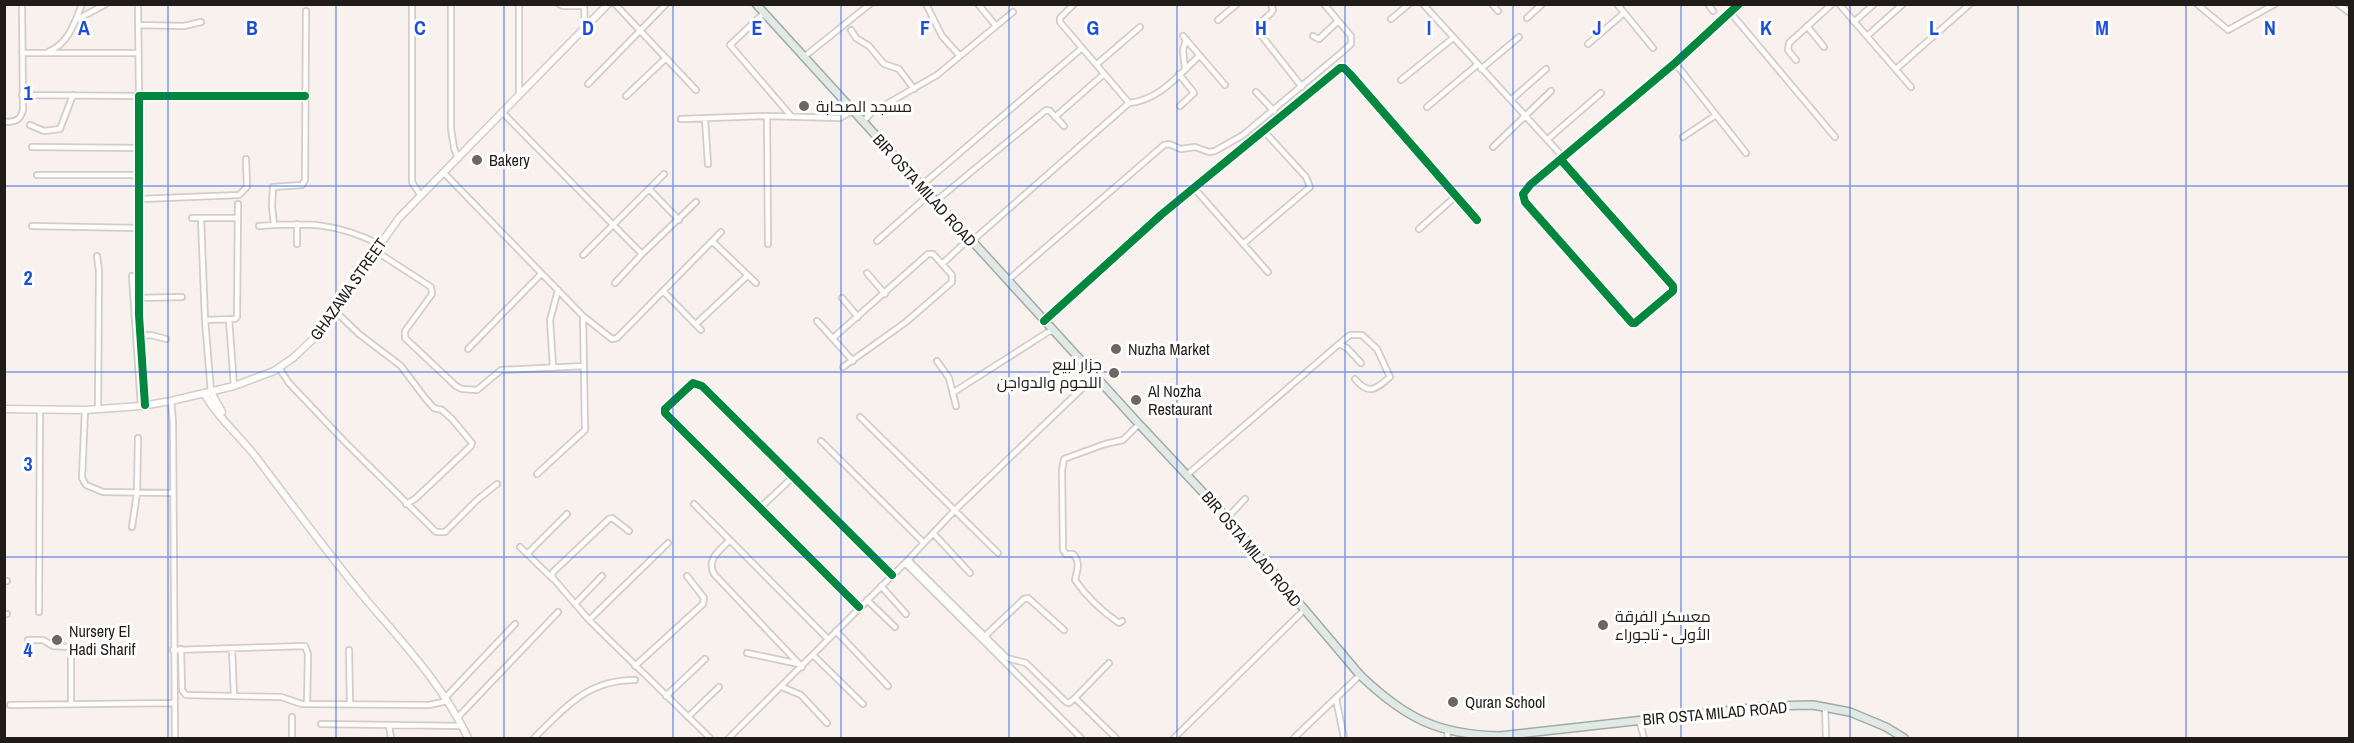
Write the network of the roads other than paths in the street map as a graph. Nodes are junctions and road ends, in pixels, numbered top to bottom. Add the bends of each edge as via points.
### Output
1 (22, 4) edge
2 (82, 4) edge
3 (106, 4) edge
4 (138, 4) edge
5 (412, 4) edge
6 (451, 4) edge
7 (519, 4) edge
8 (559, 4) edge
9 (608, 4) edge
10 (615, 4) edge
11 (666, 4) edge
12 (756, 4) edge
13 (870, 4) edge
14 (926, 4) edge
15 (978, 4) edge
16 (1074, 4) edge
17 (1237, 4) edge
18 (1271, 4) edge
19 (1324, 4) edge
20 (1409, 4) edge
21 (1423, 4) edge
22 (1492, 4) edge
23 (1542, 4) edge
24 (1617, 4) edge
25 (1708, 4) edge
26 (1739, 4) edge
27 (1832, 4) edge
28 (1839, 4) edge
29 (1874, 4) edge
30 (1903, 4) edge
31 (1970, 4) edge
32 (2197, 4) edge
33 (2275, 4) edge
34 (2338, 4) edge
35 (584, 5) edge
36 (306, 11) dead end
37 (1498, 11) dead end
38 (1713, 11) dead end
39 (1013, 12) dead end
40 (1730, 12) junction
41 (764, 13) junction
42 (1624, 13) junction
43 (2349, 13) edge
44 (1527, 18) dead end
45 (1390, 19) dead end
46 (76, 20) junction
47 (1218, 20) dead end
48 (1338, 21) junction
49 (201, 22) dead end
50 (1854, 22) junction
51 (138, 24) junction
52 (996, 26) junction
53 (1807, 26) junction
54 (1140, 27) dead end
55 (585, 28) junction
56 (640, 30) junction
57 (851, 30) dead end
58 (1313, 36) dead end
59 (1867, 36) junction
60 (1453, 38) junction
61 (1519, 38) dead end
62 (1588, 44) dead end
63 (1824, 47) dead end
64 (1082, 48) junction
65 (1653, 48) dead end
66 (22, 53) junction
67 (45, 53) junction
68 (138, 53) junction
69 (960, 56) junction
70 (1199, 56) junction
71 (666, 58) junction
72 (804, 58) junction
73 (1796, 60) dead end
74 (1675, 63) junction
75 (1097, 64) junction
76 (1479, 67) junction
77 (1185, 69) junction
78 (1546, 69) dead end
79 (1896, 69) junction
80 (1104, 74) junction
81 (1179, 74) junction
82 (1401, 80) dead end
83 (588, 84) dead end
84 (1225, 85) dead end
85 (1302, 87) junction
86 (1911, 87) dead end
87 (914, 89) junction
88 (696, 90) dead end
89 (1551, 91) dead end
90 (1256, 92) dead end
91 (1601, 93) dead end
92 (22, 95) junction
93 (73, 95) junction
94 (519, 95) junction
95 (139, 96) junction
96 (305, 96) junction
97 (626, 96) dead end
98 (1511, 100) junction
99 (1129, 103) junction
100 (1180, 106) dead end
101 (1427, 107) dead end
102 (852, 111) junction
103 (1274, 111) junction
104 (502, 112) junction
105 (1525, 114) junction
106 (1716, 115) junction
107 (767, 116) junction
108 (792, 116) junction
109 (1055, 117) junction
110 (681, 119) dead end
111 (705, 119) junction
112 (4, 122) edge
113 (864, 122) junction
114 (30, 125) dead end
115 (1064, 126) dead end
116 (1263, 130) junction
117 (1683, 137) dead end
118 (1835, 137) dead end
119 (1548, 139) junction
120 (32, 147) dead end
121 (1493, 147) dead end
122 (139, 148) junction
123 (1746, 153) dead end
124 (1562, 158) junction
125 (246, 159) dead end
126 (458, 159) junction
127 (708, 164) dead end
128 (444, 173) junction
129 (664, 174) dead end
130 (37, 175) dead end
131 (139, 175) junction
132 (922, 185) junction
133 (1194, 188) junction
134 (650, 190) junction
135 (930, 194) junction
136 (421, 196) junction
137 (1456, 196) junction
138 (139, 199) junction
139 (936, 201) junction
140 (696, 202) dead end
141 (238, 204) dead end
142 (192, 218) dead end
143 (201, 218) junction
144 (238, 218) junction
145 (679, 220) junction
146 (1477, 220) dead end
147 (297, 224) junction
148 (613, 224) junction
149 (274, 225) junction
150 (33, 226) dead end
151 (259, 226) dead end
152 (138, 228) junction
153 (1419, 230) dead end
154 (721, 232) dead end
155 (970, 240) junction
156 (712, 241) junction
157 (877, 241) dead end
158 (379, 243) junction
159 (297, 244) dead end
160 (768, 244) dead end
161 (1243, 244) junction
162 (374, 250) junction
163 (642, 254) junction
164 (583, 255) dead end
165 (97, 256) dead end
166 (942, 264) junction
167 (1268, 272) dead end
168 (867, 273) dead end
169 (541, 274) junction
170 (132, 276) dead end
171 (747, 276) junction
172 (1008, 280) junction
173 (615, 283) dead end
174 (756, 284) dead end
175 (558, 290) junction
176 (664, 292) junction
177 (885, 294) junction
178 (182, 297) dead end
179 (139, 298) junction
180 (842, 298) dead end
181 (334, 310) junction
182 (583, 316) junction
183 (858, 317) junction
184 (229, 319) junction
185 (205, 320) junction
186 (817, 321) dead end
187 (1044, 321) junction
188 (696, 324) junction
189 (701, 330) dead end
190 (1054, 331) junction
191 (140, 336) junction
192 (833, 338) junction
193 (166, 339) dead end
194 (1339, 344) junction
195 (468, 349) dead end
196 (852, 361) junction
197 (938, 361) dead end
198 (1361, 363) dead end
199 (584, 366) junction
200 (553, 367) junction
201 (843, 367) dead end
202 (279, 368) junction
203 (1095, 376) junction
204 (1355, 379) dead end
205 (234, 386) junction
206 (225, 388) junction
207 (208, 392) junction
208 (954, 392) junction
209 (193, 396) junction
210 (171, 401) junction
211 (215, 405) junction
212 (143, 406) junction
213 (956, 406) dead end
214 (4, 409) edge
215 (40, 409) junction
216 (98, 409) junction
217 (85, 410) junction
218 (860, 417) dead end
219 (1138, 424) junction
220 (138, 438) dead end
221 (821, 441) dead end
222 (537, 474) dead end
223 (1188, 474) junction
224 (794, 476) junction
225 (497, 484) dead end
226 (137, 493) junction
227 (173, 493) junction
228 (1245, 499) dead end
229 (406, 504) junction
230 (694, 504) dead end
231 (760, 508) junction
232 (954, 511) junction
233 (567, 514) dead end
234 (1227, 518) junction
235 (132, 527) dead end
236 (630, 531) dead end
237 (933, 533) junction
238 (730, 540) junction
239 (668, 543) dead end
240 (924, 543) junction
241 (520, 547) dead end
242 (998, 553) dead end
243 (527, 554) junction
244 (906, 562) junction
245 (970, 573) dead end
246 (892, 575) junction
247 (602, 576) dead end
248 (687, 576) dead end
249 (555, 581) junction
250 (881, 586) junction
251 (867, 600) junction
252 (575, 604) junction
253 (859, 607) junction
254 (1304, 610) junction
255 (39, 612) dead end
256 (558, 612) dead end
257 (906, 614) dead end
258 (589, 620) junction
259 (1122, 621) dead end
260 (515, 624) dead end
261 (895, 627) dead end
262 (1064, 630) dead end
263 (836, 631) junction
264 (986, 636) junction
265 (828, 639) junction
266 (28, 640) dead end
267 (232, 649) junction
268 (173, 650) junction
269 (181, 650) junction
270 (349, 650) dead end
271 (747, 653) dead end
272 (813, 655) junction
273 (705, 659) dead end
274 (1109, 663) dead end
275 (800, 665) junction
276 (635, 666) junction
277 (1360, 675) junction
278 (635, 680) dead end
279 (888, 686) dead end
280 (719, 687) dead end
281 (782, 687) junction
282 (234, 696) junction
283 (666, 696) junction
284 (1075, 698) junction
285 (446, 699) junction
286 (1336, 699) junction
287 (71, 704) junction
288 (174, 704) junction
289 (307, 704) junction
290 (350, 704) junction
291 (862, 704) dead end
292 (10, 705) dead end
293 (1825, 706) junction
294 (292, 717) dead end
295 (458, 717) junction
296 (688, 717) junction
297 (1639, 720) junction
298 (827, 723) dead end
299 (321, 724) dead end
300 (389, 726) junction
301 (462, 726) junction
302 (542, 731) junction
303 (1447, 735) edge
304 (175, 738) edge
305 (292, 738) edge
306 (391, 738) edge
307 (468, 738) edge
308 (534, 738) edge
309 (544, 738) edge
310 (710, 738) edge
311 (729, 738) edge
312 (1081, 738) edge
313 (1116, 738) edge
314 (1174, 738) edge
315 (1294, 738) edge
316 (1344, 738) edge
317 (1644, 738) edge
318 (1826, 738) edge
319 (1903, 738) edge

1 - 66 street
2 - 46 street
3 - 46 street
4 - 51 street
5 - 136 street via 412,182
6 - 126 street via 451,129
7 - 94 street
8 - 35 street
9 - 55 main road, GHAZAWA STREET
10 - 56 street
11 - 56 street
12 - 41 main road, BIR OSTA MILAD ROAD
13 - 72 street
14 - 69 street via 942,36
15 - 52 street
16 - 64 street via 1059,20
17 - 47 street
18 - 85 street via 1274,10 1259,23 1257,30
19 - 48 street
20 - 45 street
21 - 60 street
22 - 37 street
23 - 44 street
24 - 42 street
25 - 38 street
26 - 40 street
27 - 53 street
28 - 50 street
29 - 50 street
30 - 59 street
31 - 79 street
32 - 33 street via 2228,30
34 - 43 street
35 - 55 street
36 - 96 street
39 - 52 street
40 - 74 street
40 - 118 street
41 - 72 main road, BIR OSTA MILAD ROAD
41 - 108 street via 730,45
42 - 62 street
42 - 65 street
46 - 67 street via 62,44
48 - 58 street via 1319,39
48 - 85 street via 1350,33 1351,44
49 - 51 street via 184,26
50 - 59 street
51 - 68 street
52 - 69 street
53 - 63 street
53 - 73 street via 1787,45
54 - 75 street
55 - 94 main road, GHAZAWA STREET
56 - 71 street
56 - 83 street
57 - 87 street via 884,64 899,69
59 - 79 street
60 - 76 street
60 - 82 street
61 - 76 street
64 - 75 street
64 - 132 street
66 - 67 street
66 - 92 street
67 - 68 street
68 - 95 street
69 - 87 street
70 - 77 street
70 - 77 street via 1184,37
70 - 84 street
71 - 88 street
71 - 97 street
72 - 102 main road, BIR OSTA MILAD ROAD
74 - 106 street
74 - 124 street
75 - 80 street
76 - 98 street
76 - 101 street
77 - 81 street
78 - 98 street
79 - 86 street
80 - 99 street
80 - 109 street
81 - 99 street via 1150,99
81 - 100 street via 1194,93
85 - 103 street
87 - 113 street via 871,112
89 - 105 street
90 - 103 street
91 - 119 street
92 - 93 street
92 - 112 street via 21,117
93 - 95 street
93 - 114 street via 60,129 44,131
94 - 104 main road, GHAZAWA STREET
95 - 96 street
95 - 122 street
96 - 149 street via 305,180 302,185 273,187
98 - 105 street
99 - 155 street
102 - 108 street via 840,118
102 - 113 main road, BIR OSTA MILAD ROAD
103 - 172 street via 1215,151 1164,145
104 - 126 main road, GHAZAWA STREET
104 - 148 street
105 - 119 street
105 - 121 street
106 - 117 street
106 - 123 street
107 - 108 street
107 - 111 street
107 - 160 street
109 - 115 street
109 - 139 street via 1048,110 1043,112
110 - 111 street
111 - 127 street
113 - 132 main road, BIR OSTA MILAD ROAD
116 - 133 street
116 - 137 street via 1335,70 1344,68
116 - 161 street via 1306,177 1310,187
119 - 124 street
120 - 122 street
122 - 131 street
124 - 124 street via 1673,286 1673,291 1635,323 1523,200 1524,191
125 - 138 street via 247,187 240,195
126 - 128 main road, GHAZAWA STREET
128 - 136 main road, GHAZAWA STREET
128 - 169 street
129 - 134 street
130 - 131 street
131 - 138 street
132 - 135 main road, BIR OSTA MILAD ROAD
133 - 161 street
133 - 187 street
134 - 145 street
134 - 148 street
135 - 139 main road, BIR OSTA MILAD ROAD
135 - 157 street
136 - 158 main road, GHAZAWA STREET
137 - 146 street
137 - 153 street
138 - 152 street
139 - 155 main road, BIR OSTA MILAD ROAD
140 - 145 street
141 - 144 street
142 - 143 street
143 - 144 street
143 - 185 street
144 - 184 street via 237,317
145 - 163 street
147 - 149 street
147 - 158 street via 346,229
147 - 159 street
148 - 163 street
148 - 164 street
149 - 151 street
150 - 152 street
152 - 179 street
154 - 156 street
155 - 166 street
155 - 172 main road, BIR OSTA MILAD ROAD
156 - 171 street
156 - 176 street
158 - 162 main road, GHAZAWA STREET
161 - 167 street
162 - 181 main road, GHAZAWA STREET
162 - 200 street via 431,286 432,294 405,331 405,338 456,386 474,391 501,370
163 - 173 street
165 - 216 street
166 - 177 street via 932,253 928,254
166 - 196 street via 952,275 952,282
168 - 177 street
169 - 175 street
169 - 195 street
170 - 212 street
171 - 174 street
171 - 188 street
172 - 187 main road, BIR OSTA MILAD ROAD
175 - 182 street
175 - 200 street via 550,320
176 - 182 street via 617,339 610,338
176 - 188 street
177 - 183 street
178 - 179 street
179 - 191 street
180 - 183 street
181 - 202 main road, GHAZAWA STREET via 303,350
181 - 229 street via 401,366 434,408 452,419 472,443
182 - 199 street
183 - 192 street
184 - 185 street
184 - 205 street
185 - 207 street
186 - 192 street
187 - 190 main road, BIR OSTA MILAD ROAD
188 - 189 street
190 - 203 main road, BIR OSTA MILAD ROAD
190 - 208 street
191 - 193 street
191 - 212 street
192 - 196 street
194 - 198 street
194 - 204 street via 1352,335 1364,336 1382,356 1390,377 1370,390
194 - 223 street
196 - 201 street
197 - 208 street
199 - 200 street
199 - 222 street via 585,430
202 - 205 main road, GHAZAWA STREET
202 - 229 street
203 - 219 main road, BIR OSTA MILAD ROAD
203 - 232 street
205 - 206 main road, GHAZAWA STREET
206 - 207 main road, GHAZAWA STREET
206 - 211 main road
207 - 209 main road, GHAZAWA STREET
207 - 211 main road
208 - 213 street
209 - 210 main road, GHAZAWA STREET
209 - 211 main road
210 - 212 main road, GHAZAWA STREET
210 - 227 street
211 - 285 main road
212 - 216 main road, GHAZAWA STREET
214 - 215 main road, GHAZAWA STREET
215 - 217 main road, GHAZAWA STREET
215 - 255 street
216 - 217 main road, GHAZAWA STREET
217 - 226 street via 84,483 98,491
218 - 232 street
219 - 223 main road, BIR OSTA MILAD ROAD
219 - 259 street via 1123,440 1064,459 1062,470 1063,550 1077,558 1075,579 1084,592 1112,618
220 - 226 street
221 - 240 street
223 - 234 main road, BIR OSTA MILAD ROAD
224 - 231 street
224 - 231 street via 702,386 693,383 665,409
224 - 246 street
225 - 229 street via 443,533 436,532
226 - 227 street
226 - 235 street
227 - 268 street
228 - 234 street
230 - 238 street
231 - 253 street
232 - 237 street
232 - 242 street
233 - 243 street
234 - 254 main road, BIR OSTA MILAD ROAD
236 - 249 street via 609,519 554,572
237 - 240 street
237 - 245 street
238 - 265 street
238 - 275 street via 712,559 714,574
239 - 258 street
240 - 244 street
241 - 243 street
243 - 249 street
244 - 246 street
244 - 264 street
244 - 312 street
246 - 250 street
247 - 252 street
248 - 276 street via 704,598 703,604
249 - 252 street
250 - 251 street
250 - 257 street
251 - 253 street
251 - 261 street
252 - 258 street
253 - 263 street
254 - 277 main road, BIR OSTA MILAD ROAD
254 - 314 street
256 - 295 street
258 - 276 street
260 - 285 street
262 - 264 street via 1028,598
263 - 265 street
263 - 279 street
264 - 284 street via 1007,658 1026,663 1066,702
265 - 272 street
266 - 287 street via 71,648
267 - 269 street
267 - 282 street
267 - 289 street via 305,646
268 - 269 street
268 - 288 street
269 - 282 street via 182,690 186,695
270 - 290 street
271 - 275 street
272 - 275 street
272 - 291 street
273 - 283 street
274 - 284 street
275 - 281 street
276 - 283 street
277 - 286 street
277 - 303 main road, BIR OSTA MILAD ROAD via 1393,704
278 - 302 street via 609,682 585,692
280 - 296 street
281 - 298 street via 801,695
281 - 311 street
282 - 289 street via 281,697
283 - 296 street
284 - 313 street
285 - 290 street via 429,705
285 - 295 main road
286 - 315 street
286 - 316 street
287 - 288 street
287 - 292 street
288 - 304 street
289 - 290 street
293 - 297 main road, BIR OSTA MILAD ROAD via 1770,706
293 - 318 street
293 - 319 main road, BIR OSTA MILAD ROAD via 1870,720
294 - 305 street
295 - 301 main road
296 - 310 street
297 - 303 main road, BIR OSTA MILAD ROAD via 1500,736
297 - 317 street
299 - 300 street
300 - 301 street
300 - 306 street
301 - 307 main road
302 - 308 street
302 - 309 street

